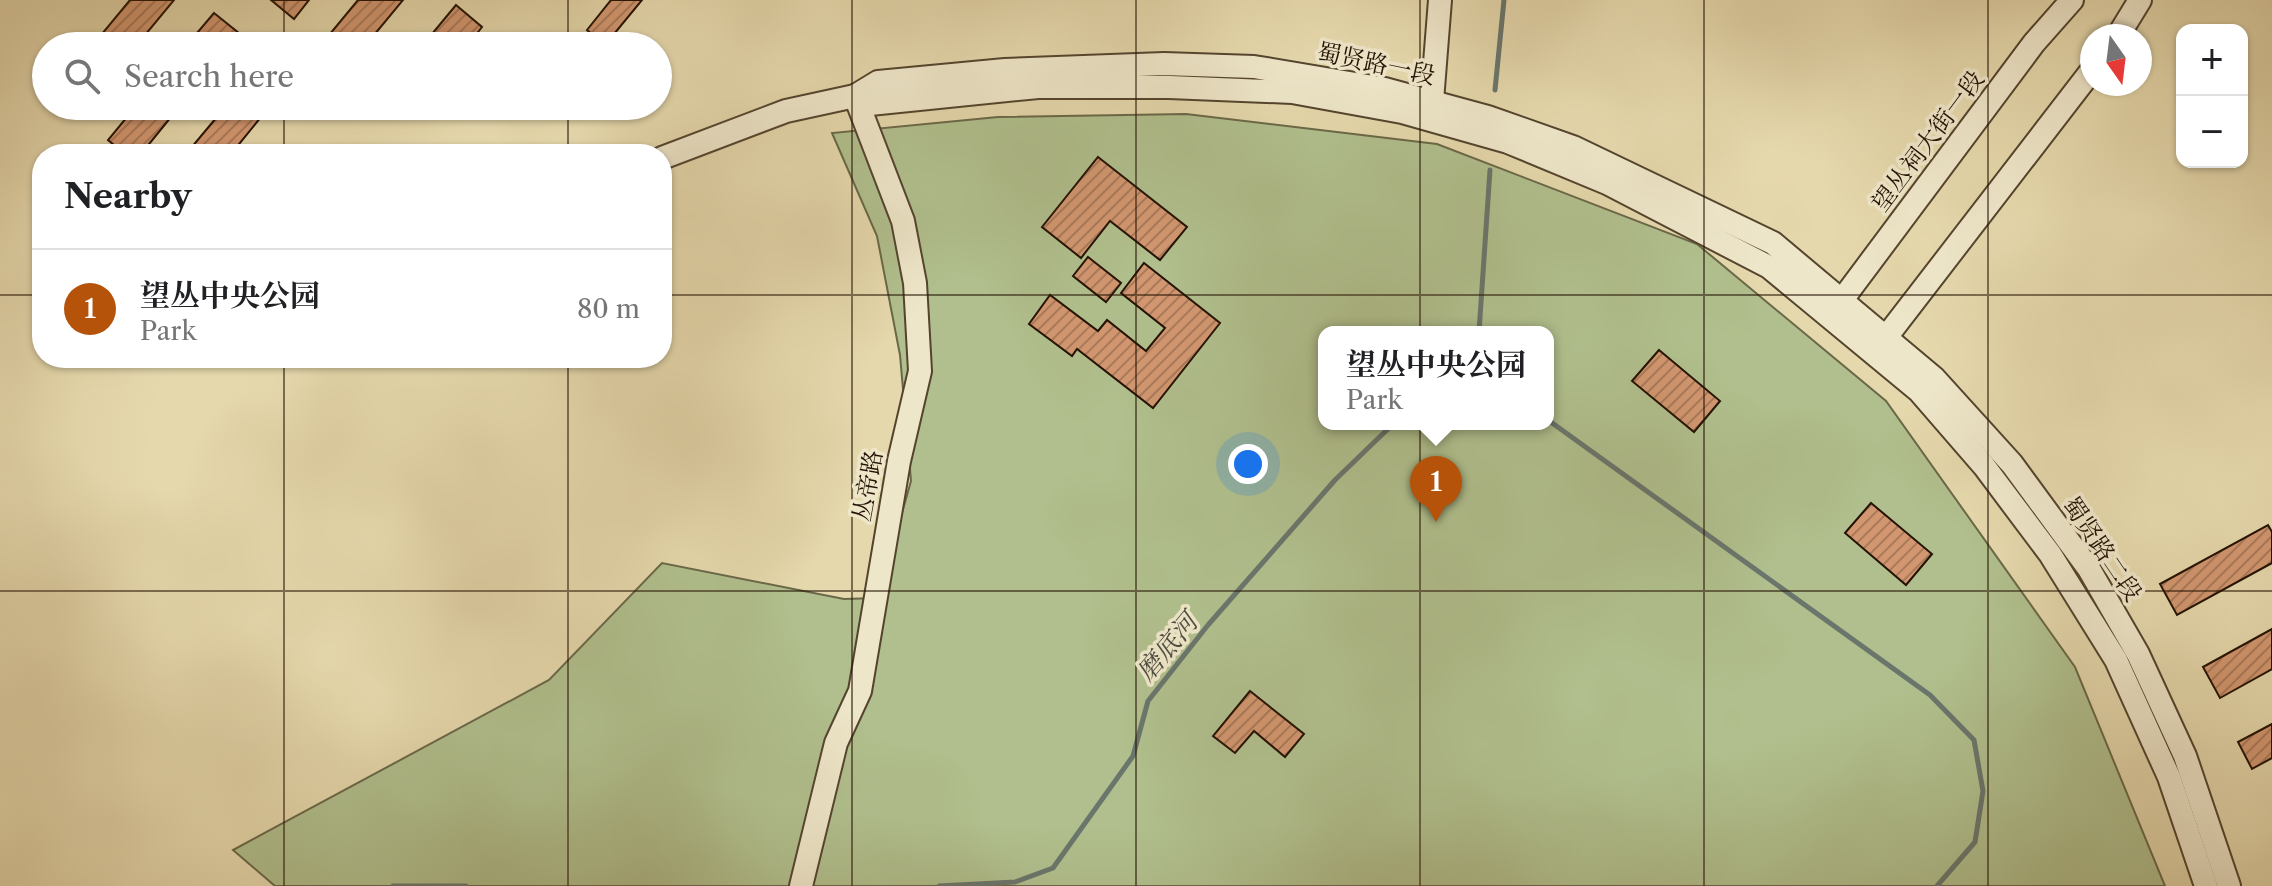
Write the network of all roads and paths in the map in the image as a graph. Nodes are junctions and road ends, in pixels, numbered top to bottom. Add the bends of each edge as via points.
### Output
1 (1440, 0) edge
2 (2072, 0) edge
3 (2140, 0) edge
4 (2125, 24) edge
5 (2080, 86) edge
6 (855, 96) junction
7 (1432, 101) junction
8 (672, 154) edge
9 (1835, 309) junction
10 (1880, 346) junction
11 (801, 886) edge
12 (2206, 886) edge
13 (2229, 886) edge

1 - 7 street
2 - 9 street, 望丛祠大街一段
3 - 4 street
5 - 10 street
6 - 7 street, 蜀贤路一段 via 878,82 1164,64 1254,67
6 - 8 street, 蜀贤路一段 via 786,111
6 - 9 street, 蜀贤路一段 via 870,104 1038,87 1169,87 1292,92 1402,112 1508,142 1607,183 1769,267
6 - 11 street, 丛帝路 via 903,221 915,283 920,371 899,461 860,691 836,743
7 - 9 street, 蜀贤路一段 via 1573,147 1773,243
9 - 10 street, 蜀贤路二段
10 - 12 street, 蜀贤路二段 via 2050,554 2116,660 2169,777
10 - 13 street, 蜀贤路二段 via 1934,378 2012,464 2089,569 2138,654 2185,756

